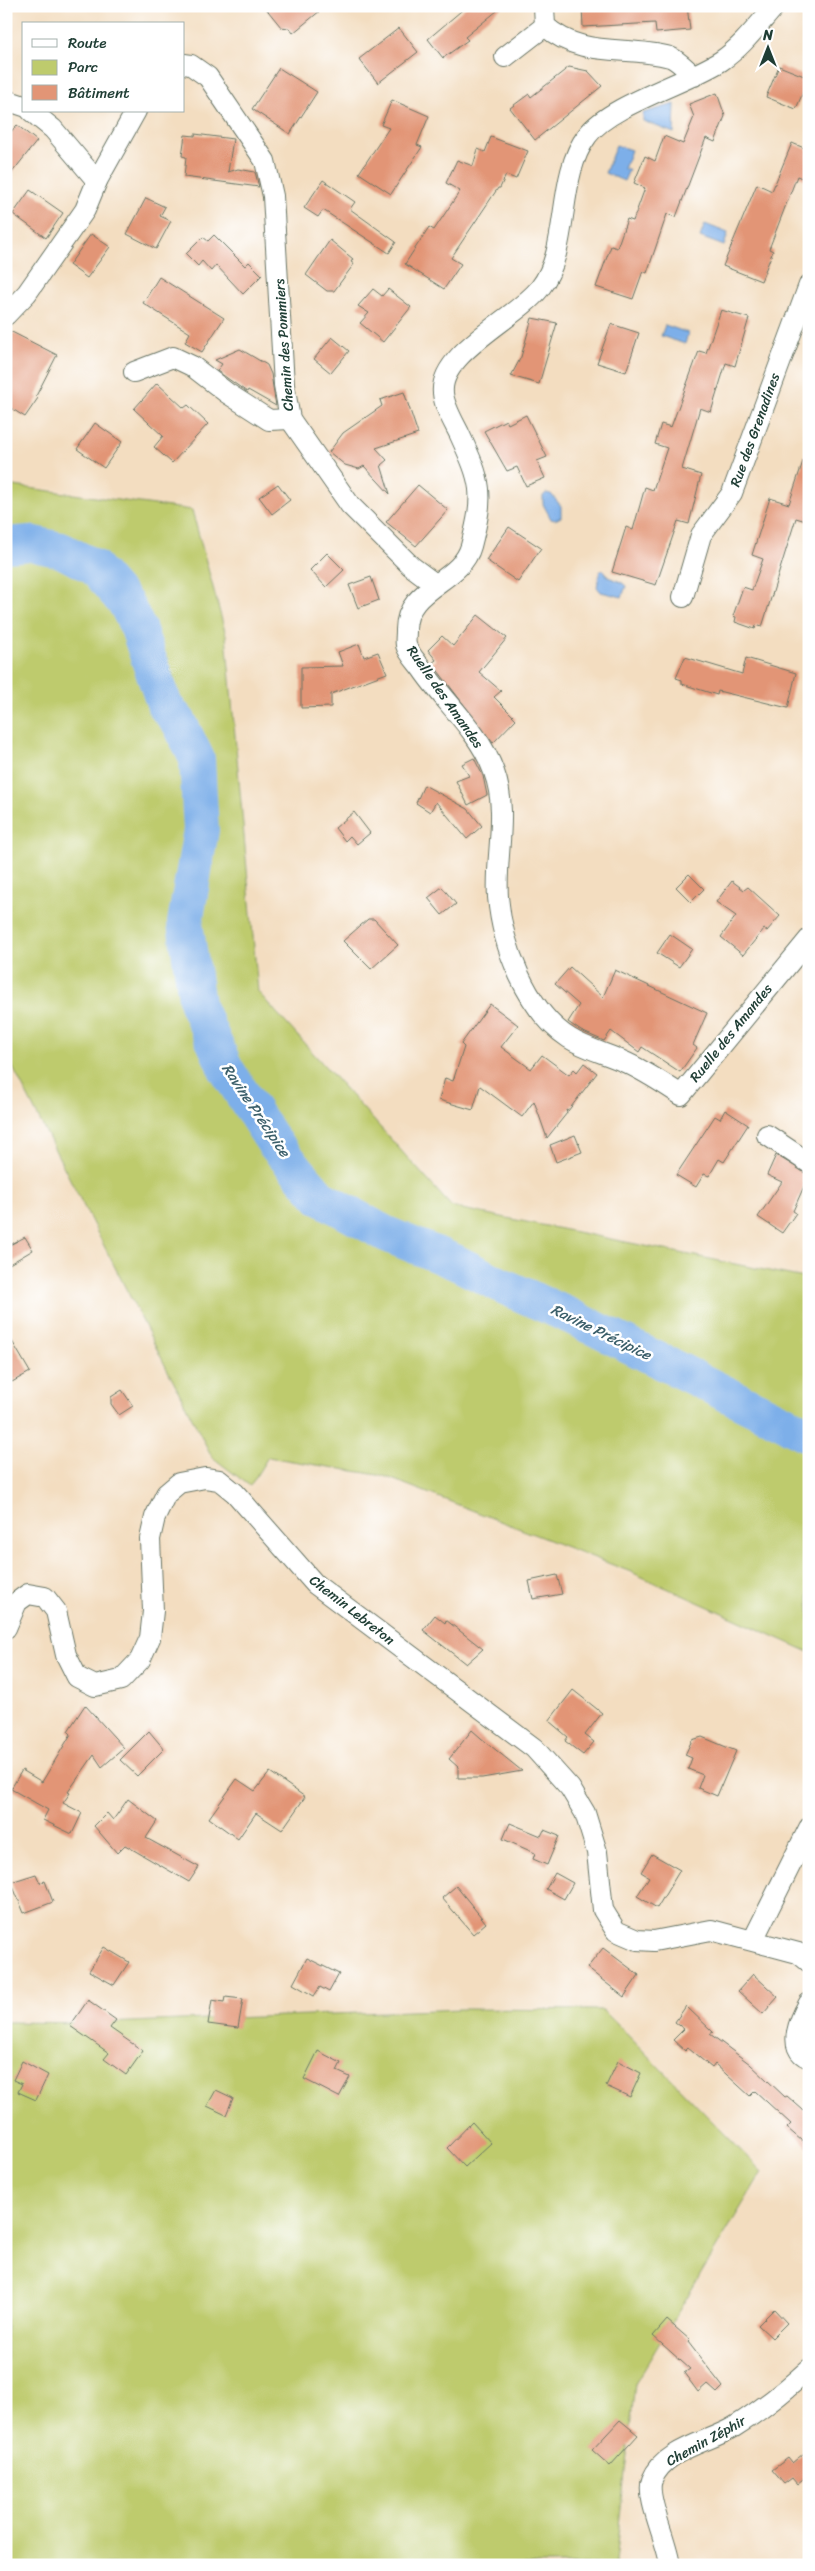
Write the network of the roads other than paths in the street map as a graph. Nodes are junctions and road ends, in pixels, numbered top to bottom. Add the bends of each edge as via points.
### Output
1 (775, 6) edge
2 (544, 16) edge
3 (505, 57) dead end
4 (185, 64) edge
5 (694, 76) junction
6 (6, 100) edge
7 (22, 105) edge
8 (32, 112) edge
9 (135, 112) edge
10 (97, 181) junction
11 (809, 285) edge
12 (6, 315) edge
13 (134, 372) dead end
14 (290, 419) junction
15 (435, 584) junction
16 (683, 597) dead end
17 (809, 939) edge
18 (767, 1135) dead end
19 (809, 1163) edge
20 (6, 1628) edge
21 (809, 1828) edge
22 (753, 1940) junction
23 (809, 1962) edge
24 (809, 2002) edge
25 (809, 2058) edge
26 (809, 2369) edge
27 (670, 2565) edge

1 - 5 street via 723,60
2 - 3 street
2 - 5 street via 558,38 577,45 671,58
4 - 14 street, Chemin des Pommiers via 208,77 266,160 273,196 284,385
5 - 15 street via 604,118 587,136 574,158 550,275 509,318 456,358 446,377 443,393 478,476 481,509 467,559
6 - 7 street
8 - 10 street via 53,129
9 - 10 street
10 - 12 street via 85,210 27,293
11 - 16 street, Rue des Grenadines via 732,493 701,535
13 - 14 street via 173,357 192,366 269,420
14 - 15 street, Chemin des Pommiers via 350,505 411,566
15 - 17 street, Ruelle des Amandes via 417,598 406,622 406,646 474,735 491,763 500,789 498,900 506,937 532,1002 547,1020 568,1038 656,1077 681,1095
18 - 19 street
20 - 22 street, Chemin Lebreton via 17,1602 28,1594 45,1597 56,1611 66,1655 76,1677 94,1686 121,1680 140,1660 150,1638 153,1578 150,1538 166,1494 179,1483 205,1478 219,1480 315,1584 534,1748 570,1788 585,1813 597,1852 603,1910 616,1930 637,1940 654,1941 711,1930
21 - 22 street
22 - 23 street, Chemin Lebreton via 798,1953
24 - 25 street via 798,2022 796,2038 800,2050
26 - 27 street, Chemin Zéphir via 778,2398 732,2428 666,2461 651,2480 652,2502 669,2551

